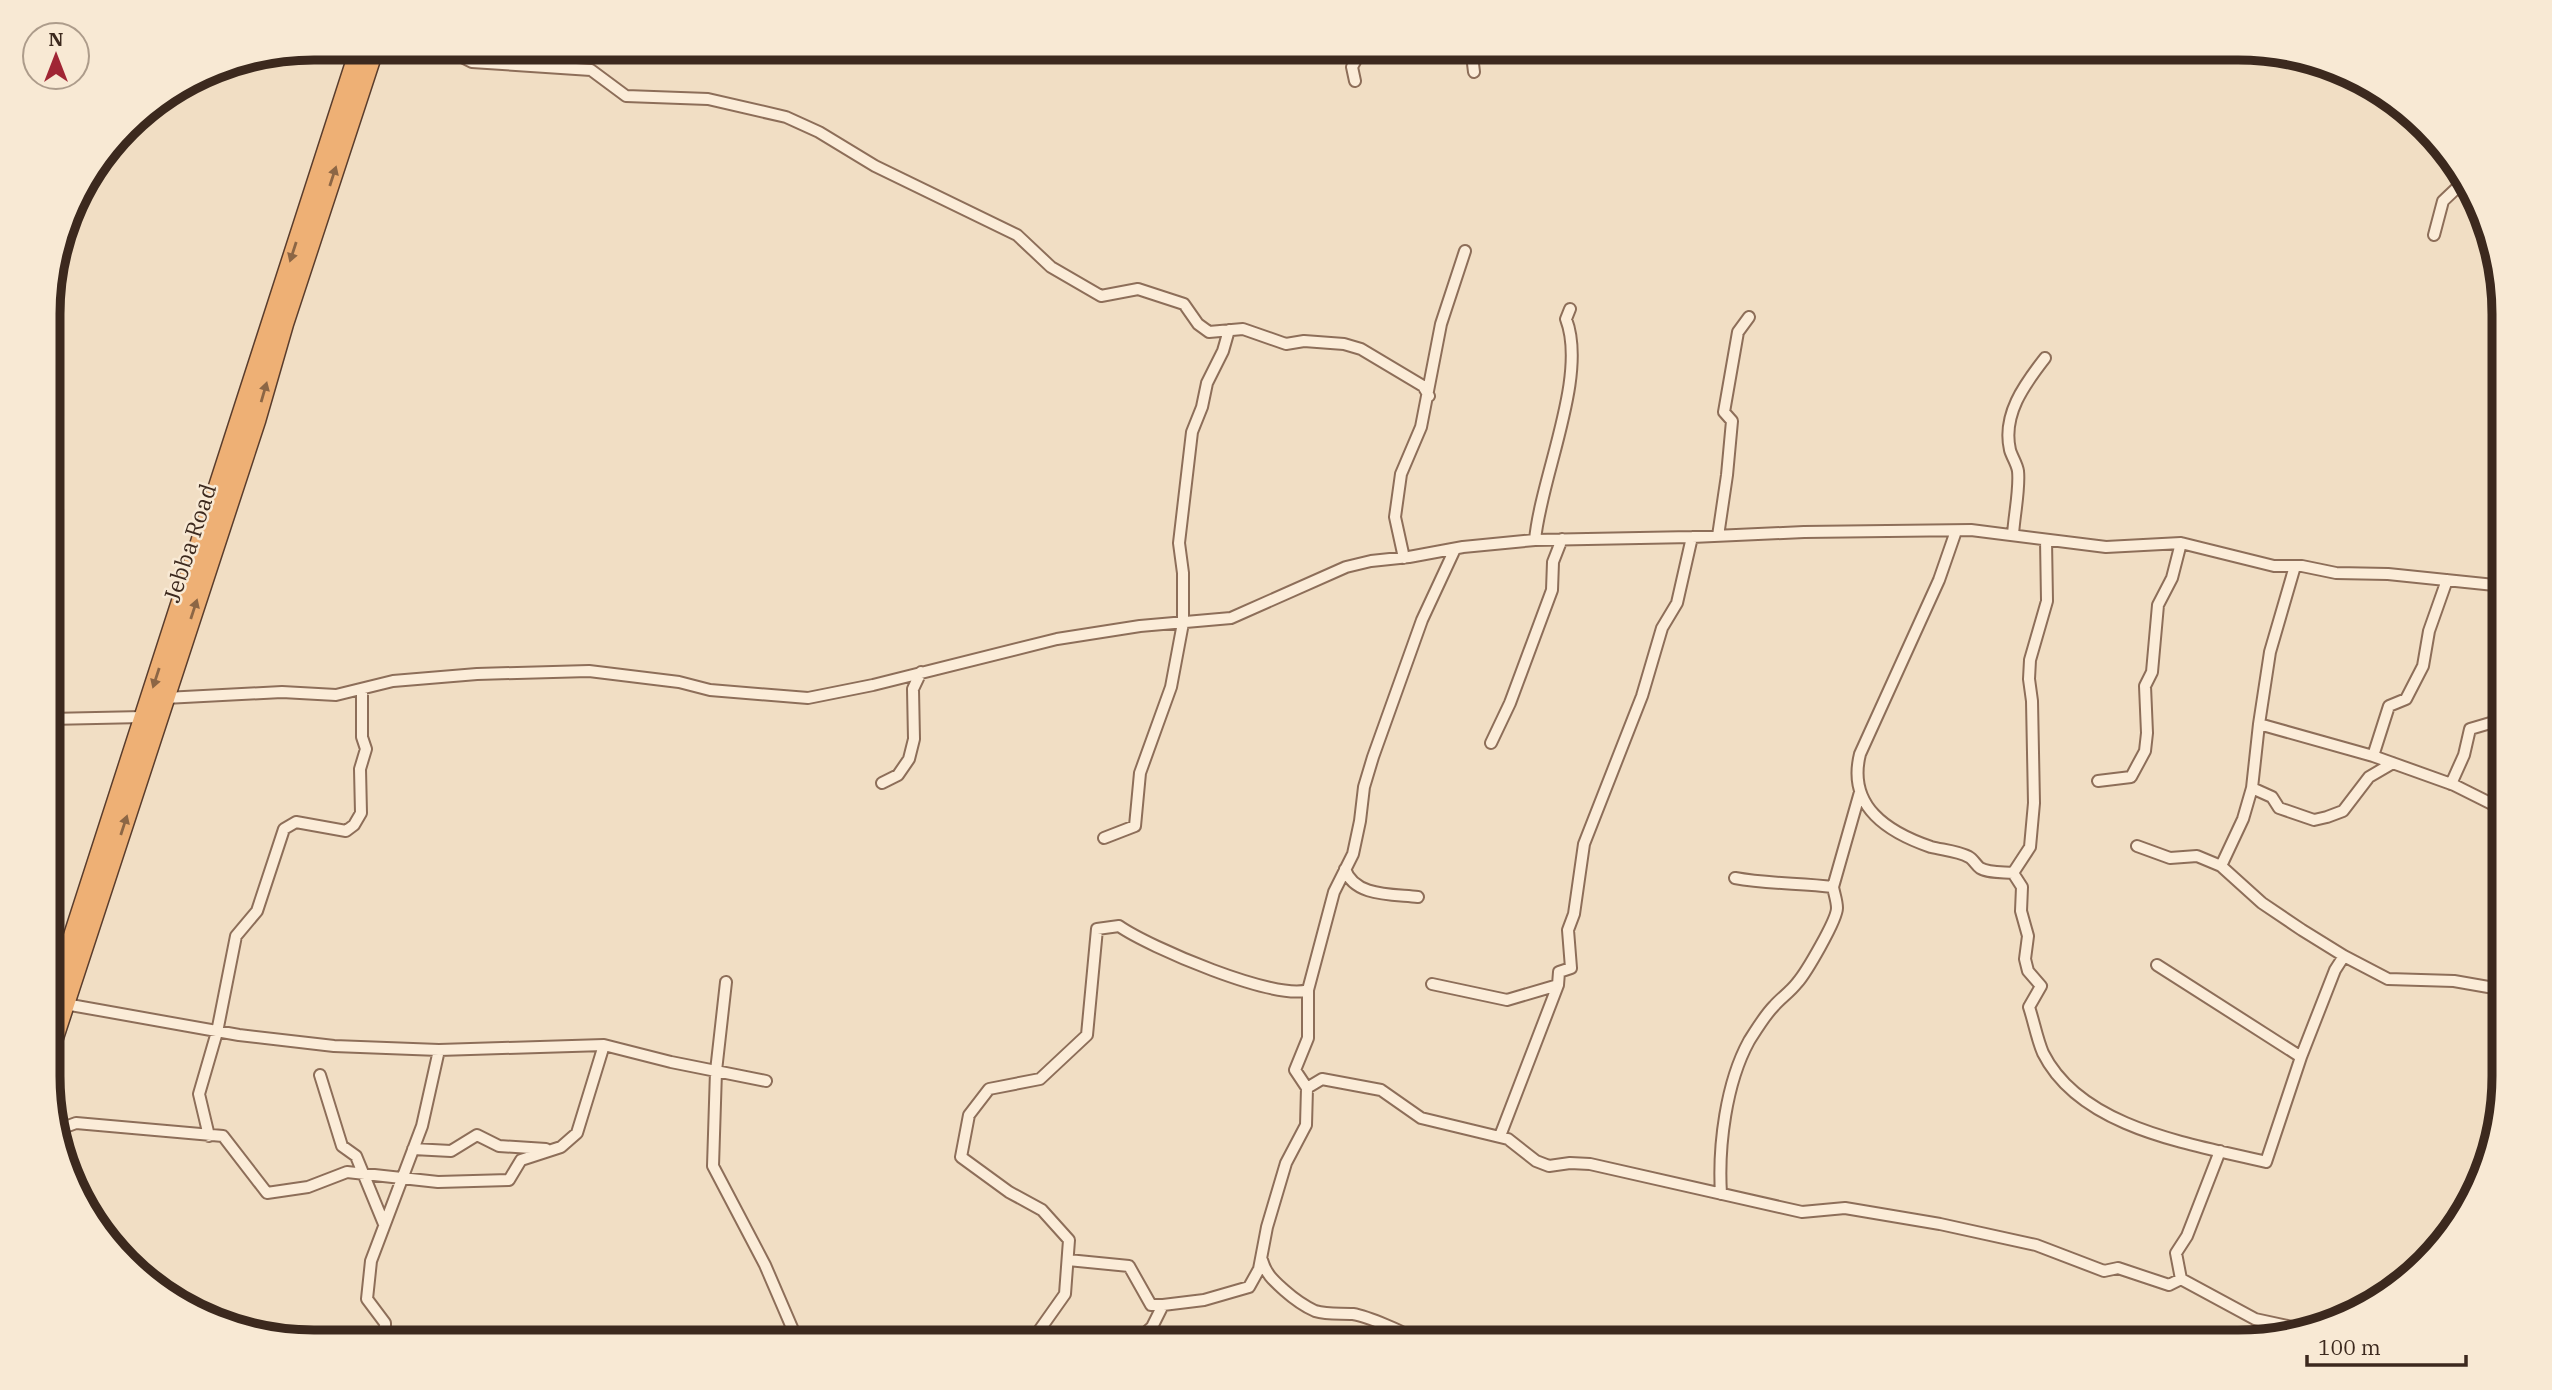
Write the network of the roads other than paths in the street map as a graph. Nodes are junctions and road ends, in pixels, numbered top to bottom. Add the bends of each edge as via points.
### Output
1 (356, 60) edge
2 (371, 60) edge
3 (468, 60) edge
4 (1356, 60) edge
5 (1473, 60) edge
6 (1474, 72) dead end
7 (1355, 82) dead end
8 (2459, 189) edge
9 (2434, 236) dead end
10 (1465, 251) dead end
11 (1570, 309) dead end
12 (1749, 317) dead end
13 (1229, 330) junction
14 (2045, 358) dead end
15 (1433, 367) junction
16 (1411, 379) junction
17 (1429, 397) junction
18 (1956, 531) junction
19 (2012, 535) junction
20 (1718, 536) junction
21 (1692, 537) junction
22 (1562, 539) junction
23 (1535, 540) junction
24 (2046, 540) junction
25 (2180, 543) junction
26 (1455, 549) junction
27 (1404, 558) junction
28 (2295, 566) junction
29 (2447, 580) junction
30 (2492, 585) edge
31 (1183, 623) junction
32 (921, 673) junction
33 (362, 689) junction
34 (165, 698) junction
35 (143, 717) junction
36 (60, 719) edge
37 (2492, 723) edge
38 (2259, 724) junction
39 (1491, 743) dead end
40 (2373, 756) junction
41 (2393, 763) junction
42 (2098, 781) dead end
43 (882, 783) dead end
44 (2451, 784) junction
45 (2252, 788) junction
46 (1860, 792) junction
47 (2492, 804) edge
48 (1104, 838) dead end
49 (2137, 846) dead end
50 (2221, 866) junction
51 (1345, 869) junction
52 (2012, 873) junction
53 (1735, 878) dead end
54 (1833, 887) junction
55 (1418, 897) dead end
56 (2344, 956) junction
57 (2157, 965) dead end
58 (726, 982) dead end
59 (1432, 984) dead end
60 (1558, 985) junction
61 (2492, 988) edge
62 (1308, 990) junction
63 (60, 997) edge
64 (60, 998) edge
65 (60, 1007) edge
66 (218, 1032) junction
67 (604, 1045) junction
68 (439, 1050) junction
69 (2301, 1057) junction
70 (716, 1071) junction
71 (320, 1075) dead end
72 (766, 1081) dead end
73 (1307, 1088) junction
74 (64, 1127) edge
75 (209, 1136) junction
76 (1500, 1136) junction
77 (413, 1149) junction
78 (554, 1150) junction
79 (2220, 1151) junction
80 (362, 1174) junction
81 (402, 1178) junction
82 (1721, 1194) junction
83 (384, 1224) junction
84 (1262, 1257) junction
85 (1068, 1260) junction
86 (2181, 1279) junction
87 (1163, 1305) junction
88 (2287, 1326) edge
89 (385, 1330) edge
90 (793, 1330) edge
91 (1040, 1330) edge
92 (1149, 1330) edge
93 (1401, 1330) edge

1 -> 35 highway
34 -> 2 highway, Jebba Road
3 - 13 street via 591,70 626,96 708,99 786,117 1017,235 1051,267 1101,296 1138,289 1184,303 1209,332
4 - 7 street via 1352,67
5 - 6 street
8 - 9 street via 2443,201
10 - 15 street via 1441,324
11 - 23 street via 1566,319 1574,357
12 - 20 street via 1738,332 1724,412 1732,421
13 - 16 street via 1243,329 1286,344 1344,344
13 - 31 street via 1192,432 1179,543
14 - 19 street via 2029,377 2011,413 2010,450 2018,471
15 - 16 street
15 - 17 street
16 - 17 street via 1423,386
17 - 27 street via 1401,474 1395,517
18 - 19 street
18 - 20 street
18 - 46 street via 1939,580 1860,754 1856,773
19 - 24 street
20 - 21 street
21 - 22 street
21 - 60 street via 1677,603 1662,628 1642,696 1584,844 1568,930 1571,968 1559,972
22 - 23 street
22 - 39 street via 1553,562 1552,590
23 - 26 street
24 - 25 street via 2106,547
24 - 52 street via 2047,601 2029,679 2034,803 2030,847
25 - 28 street via 2229,557
25 - 42 street via 2172,578 2158,605 2152,672 2145,686 2145,751 2131,777
26 - 27 street
26 - 51 street via 1422,620 1373,757 1353,854
27 - 31 street via 1346,567 1231,618
28 - 29 street
28 - 38 street via 2270,652
29 - 30 street
29 - 40 street via 2429,631 2423,666 2406,699 2389,706
31 - 32 street via 1057,639
31 - 48 street via 1171,687 1140,773 1135,827
32 - 33 street via 808,698 710,690 589,671 441,677
32 - 43 street via 913,689 914,739 909,759 898,775
33 - 34 street via 336,695 282,692
33 - 66 street via 366,750 360,769 361,813 346,831 296,822 284,829 257,911 236,936
64 -> 34 highway, Jebba Road
35 - 36 street
35 - 63 highway
37 - 44 street via 2470,729
38 - 40 street
38 - 45 street
40 - 41 street
41 - 44 street
41 - 45 street via 2369,778 2343,811 2314,820 2278,807 2272,797
44 - 47 street
45 - 50 street
46 - 52 street via 1883,823 1930,846 1969,857 1981,870
46 - 54 street
49 - 50 street via 2170,858 2197,856
50 - 56 street via 2262,903
51 - 55 street via 1348,879 1365,890
51 - 62 street via 1334,891
52 - 79 street via 2022,887 2028,971 2041,986 2029,1007 2044,1054 2077,1097 2143,1131
53 - 54 street
54 - 82 street via 1836,917 1826,937 1799,982 1772,1008 1749,1042 1738,1069 1722,1142
56 - 61 street via 2388,979
56 - 69 street via 2334,970
57 - 69 street
58 - 70 street
59 - 60 street via 1507,1000
60 - 76 street
62 - 73 street via 1308,1038 1295,1070
62 - 85 street via 1281,990 1197,965 1119,926 1097,929 1087,1035 1040,1079 989,1089 969,1115 961,1157 1042,1210 1069,1240
65 - 66 street
66 - 68 street via 334,1045
66 - 75 street via 200,1094
67 - 68 street
67 - 70 street
67 - 78 street via 577,1133
68 - 77 street
69 - 79 street via 2266,1162
70 - 72 street
70 - 90 street via 713,1166
71 - 80 street via 342,1146 356,1156
73 - 76 street via 1322,1079 1381,1090 1421,1118
73 - 84 street via 1306,1125 1286,1163
74 - 75 street via 76,1123
75 - 80 street via 223,1136 267,1193 308,1187 347,1172
76 - 82 street via 1549,1166 1590,1164
77 - 78 street via 451,1151 477,1135 499,1146
77 - 81 street
78 - 81 street via 521,1160 509,1180
79 - 86 street via 2176,1253
80 - 81 street
80 - 83 street
81 - 83 street
82 - 86 street via 1802,1212 1845,1209 1940,1224 2036,1245 2104,1271 2118,1268 2169,1285
83 - 89 street via 371,1261 368,1299
84 - 87 street via 1249,1287 1204,1300
84 - 93 street via 1265,1273 1314,1310 1356,1314
85 - 87 street via 1129,1266 1151,1305
85 - 91 street via 1065,1294
86 - 88 street via 2255,1319
87 - 92 street

